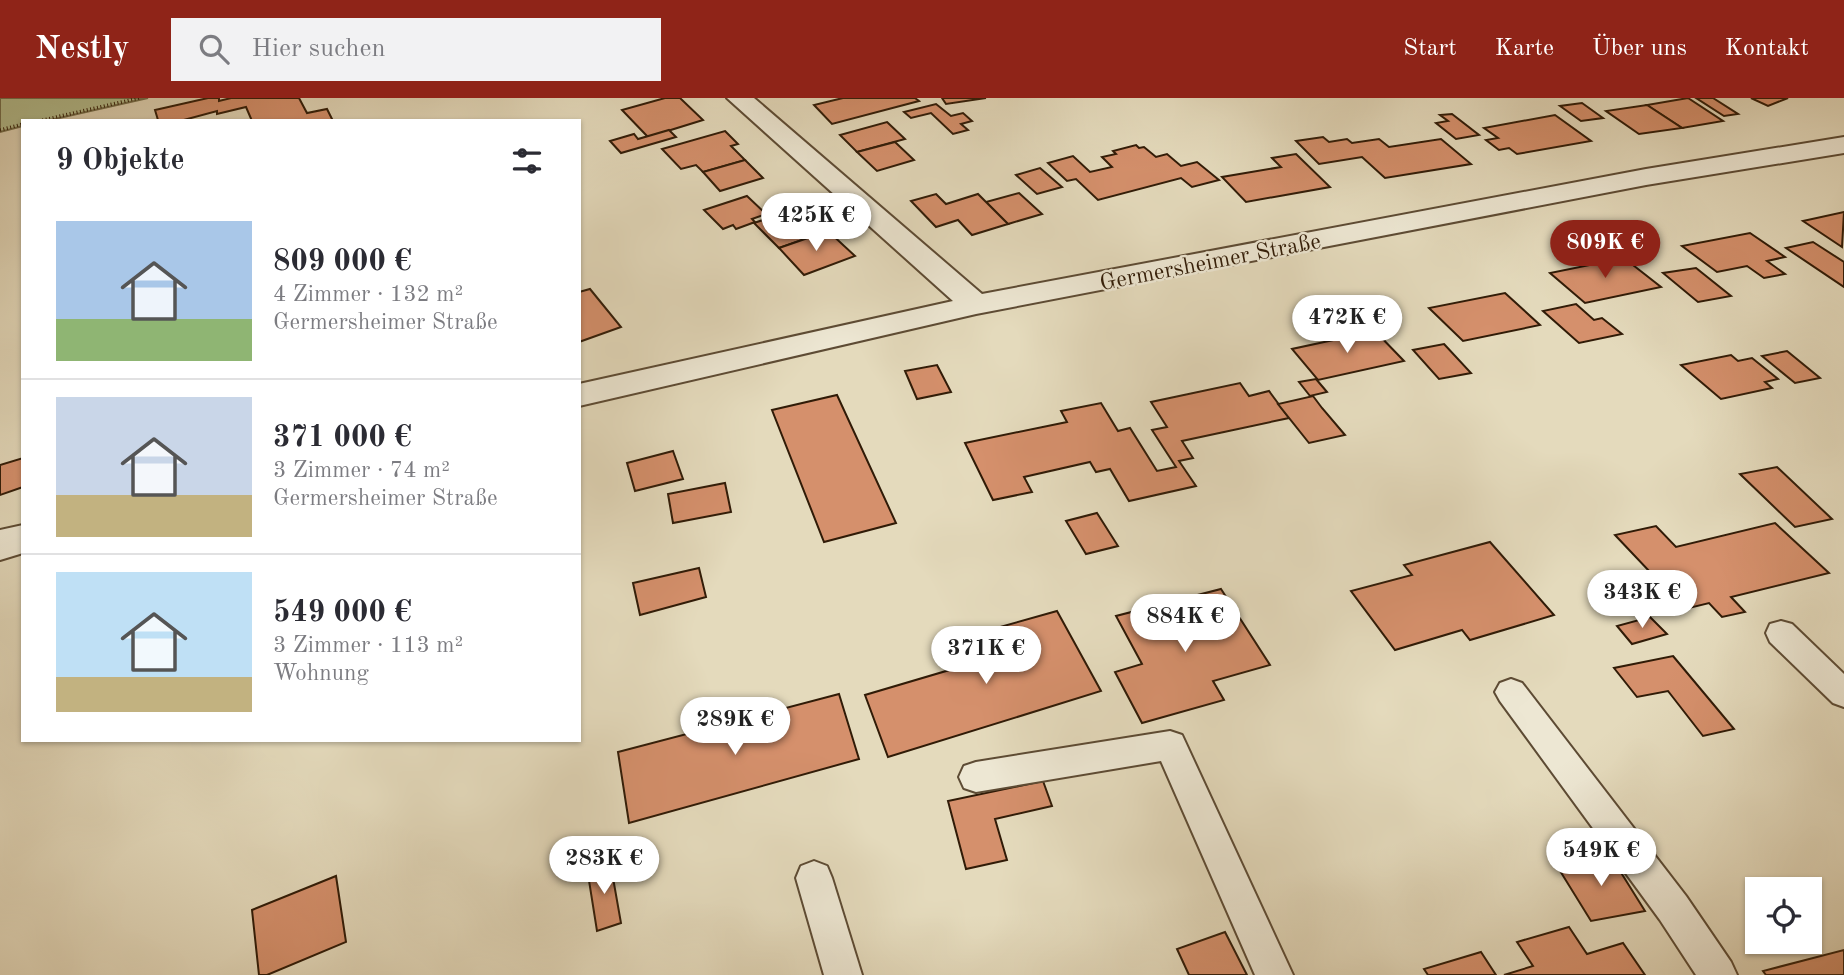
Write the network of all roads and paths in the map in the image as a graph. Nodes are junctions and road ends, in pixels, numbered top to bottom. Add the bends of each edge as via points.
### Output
1 (139, 98) edge
2 (739, 98) edge
3 (48, 119) edge
4 (21, 125) edge
5 (0, 130) edge
6 (1844, 145) edge
7 (976, 305) junction
8 (581, 395) edge
9 (21, 540) edge
10 (0, 545) edge
11 (1781, 633) dead end
12 (1511, 692) dead end
13 (1844, 694) edge
14 (976, 777) dead end
15 (814, 877) dead end
16 (843, 975) edge
17 (1274, 975) edge
18 (1718, 975) edge

1 - 3 path
2 - 7 street
4 - 5 path
6 - 7 street, Germersheimer Straße via 1646,177
7 - 8 street, Germersheimer Straße
9 - 10 street
11 - 13 lane
12 - 18 lane
14 - 17 lane via 1170,744
15 - 16 lane

